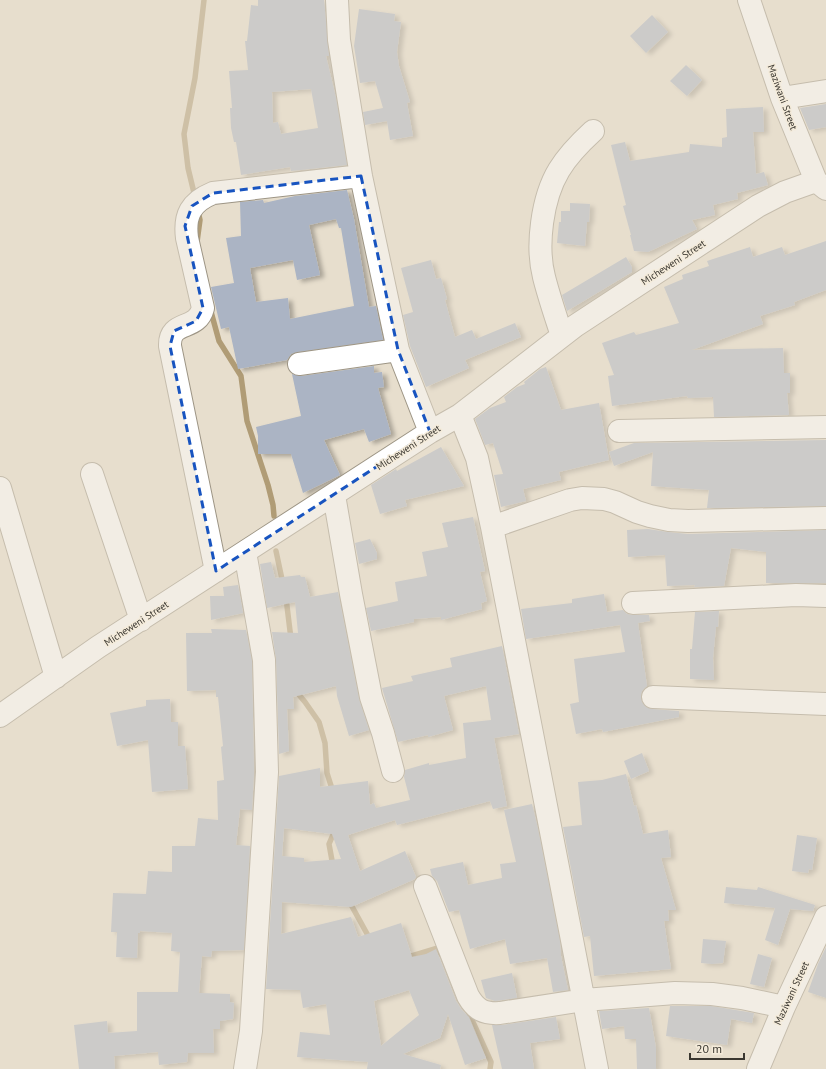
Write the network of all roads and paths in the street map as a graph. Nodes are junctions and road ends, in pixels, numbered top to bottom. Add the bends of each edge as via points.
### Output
1 (337, 0) edge
2 (749, 0) edge
3 (826, 91) edge
4 (782, 98) junction
5 (593, 131) dead end
6 (361, 176) junction
7 (821, 185) edge
8 (562, 336) junction
9 (398, 350) junction
10 (299, 364) dead end
11 (460, 415) junction
12 (826, 427) edge
13 (618, 431) dead end
14 (430, 432) junction
15 (92, 474) dead end
16 (0, 488) edge
17 (334, 495) junction
18 (826, 518) edge
19 (492, 528) junction
20 (245, 552) junction
21 (216, 571) junction
22 (826, 596) edge
23 (633, 603) dead end
24 (140, 620) junction
25 (56, 677) junction
26 (653, 697) dead end
27 (826, 704) edge
28 (0, 716) edge
29 (393, 771) dead end
30 (425, 886) dead end
31 (826, 917) edge
32 (818, 954) edge
33 (584, 1000) junction
34 (784, 1007) junction
35 (245, 1069) edge
36 (598, 1069) edge
37 (758, 1069) edge

1 - 6 street via 339,40
2 - 4 street, Maziwani Street
3 - 4 street
4 - 7 street, Maziwani Street
5 - 8 street via 576,147 559,170 549,192 542,220 540,248 543,276
6 - 9 street
6 - 21 street via 213,193 197,202 187,217 187,238 204,308 196,321 174,331 170,346
7 - 8 street, Micheweni Street via 785,192 758,206
8 - 11 street, Micheweni Street
9 - 10 street
9 - 14 street
11 - 14 street, Micheweni Street
11 - 19 street via 477,458
12 - 13 street
14 - 17 street, Micheweni Street
15 - 24 street
16 - 25 street
17 - 20 street, Micheweni Street
17 - 29 street via 371,697
18 - 19 street via 669,520 637,512 615,502 593,498 570,500
19 - 33 street
20 - 21 street, Micheweni Street
20 - 35 street via 264,660 267,772 251,1031
21 - 24 street, Micheweni Street
22 - 23 street
24 - 25 street, Micheweni Street
25 - 28 street, Micheweni Street
26 - 27 street
30 - 33 street via 468,996 477,1008 500,1013
31 - 32 street, Maziwani Street
32 - 34 street, Maziwani Street
33 - 34 street via 694,992
33 - 36 street
34 - 37 street, Maziwani Street

